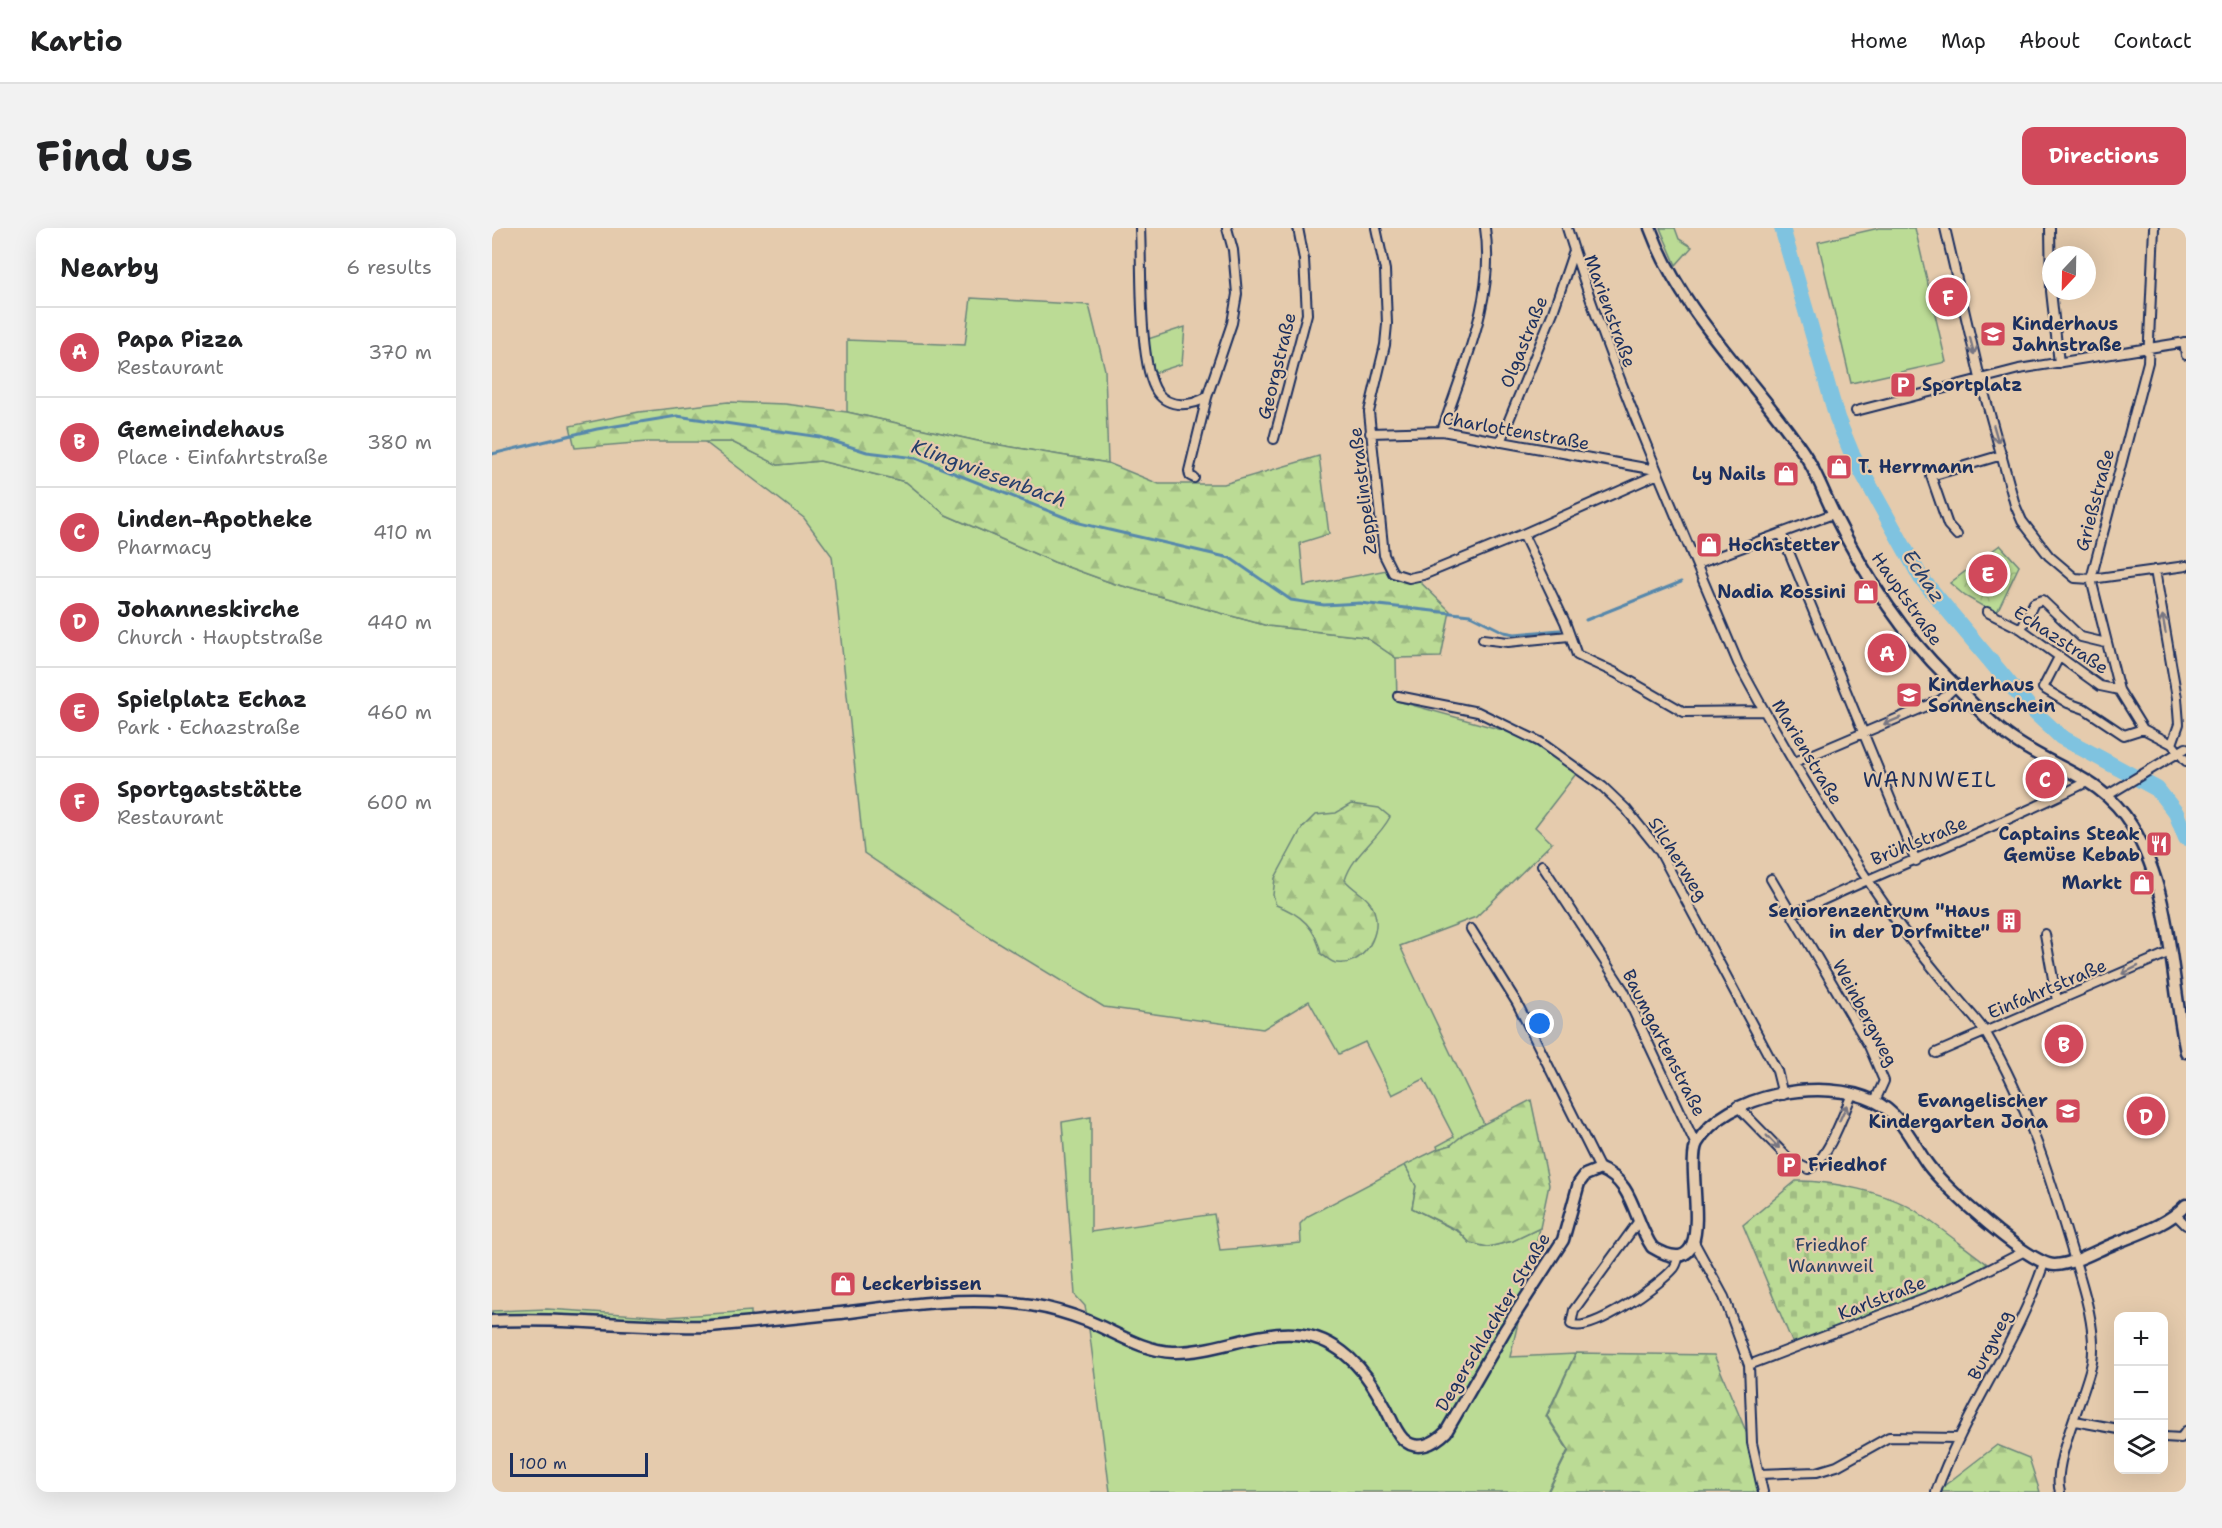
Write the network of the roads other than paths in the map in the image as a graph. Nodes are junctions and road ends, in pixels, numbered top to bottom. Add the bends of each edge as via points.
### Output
1 (1140, 228) edge
2 (1227, 228) edge
3 (1298, 228) edge
4 (1376, 228) edge
5 (1485, 228) edge
6 (1567, 228) edge
7 (1650, 228) edge
8 (1945, 228) edge
9 (2050, 228) edge
10 (2154, 228) edge
11 (2050, 246) edge
12 (1573, 253) junction
13 (2052, 300) edge
14 (2185, 342) edge
15 (2151, 348) junction
16 (2186, 355) edge
17 (2059, 363) junction
18 (1980, 378) junction
19 (1207, 397) junction
20 (1856, 411) dead end
21 (1442, 431) junction
22 (1370, 433) junction
23 (1274, 439) dead end
24 (1500, 442) junction
25 (2002, 455) junction
26 (1657, 472) junction
27 (1194, 478) dead end
28 (1833, 514) junction
29 (1523, 534) junction
30 (1782, 535) junction
31 (1957, 535) dead end
32 (1697, 564) junction
33 (2186, 566) edge
34 (2155, 570) junction
35 (2091, 579) junction
36 (1988, 612) dead end
37 (2021, 629) junction
38 (1569, 636) junction
39 (1483, 639) dead end
40 (2106, 643) junction
41 (2059, 657) junction
42 (1956, 686) junction
43 (2119, 690) junction
44 (1398, 696) dead end
45 (1764, 711) junction
46 (2144, 729) junction
47 (1863, 733) junction
48 (2172, 744) junction
49 (2182, 750) edge
50 (2186, 761) edge
51 (1795, 762) junction
52 (2089, 781) junction
53 (2108, 795) junction
54 (1916, 861) junction
55 (1542, 865) dead end
56 (1771, 879) dead end
57 (1866, 879) junction
58 (1792, 914) junction
59 (1471, 929) dead end
60 (2045, 934) dead end
61 (2170, 952) junction
62 (2057, 1001) junction
63 (1985, 1032) junction
64 (2186, 1052) edge
65 (1936, 1053) dead end
66 (1852, 1094) junction
67 (1783, 1095) junction
68 (1875, 1101) junction
69 (1737, 1106) junction
70 (1696, 1145) junction
71 (1600, 1169) junction
72 (2186, 1205) edge
73 (2176, 1215) junction
74 (1638, 1222) junction
75 (2186, 1225) edge
76 (1694, 1242) junction
77 (2023, 1252) junction
78 (1679, 1255) junction
79 (2075, 1260) junction
80 (2044, 1263) junction
81 (492, 1321) edge
82 (1749, 1365) junction
83 (2075, 1421) junction
84 (2114, 1428) edge
85 (2186, 1431) edge
86 (2168, 1437) edge
87 (1959, 1438) junction
88 (1759, 1474) junction
89 (1763, 1492) edge
90 (1936, 1492) edge
91 (2060, 1492) edge

1 - 19 street via 1151,380 1158,394 1175,404 1193,405
2 - 19 street via 1237,294 1232,323
3 - 23 street, Georgstraße via 1307,314
4 - 22 street, Zeppelinstraße via 1385,270 1387,324 1369,412
5 - 21 street via 1488,261 1482,305
6 - 12 street, Marienstraße
7 - 28 street, Hauptstraße via 1689,303 1807,459
8 -> 18 street
9 - 11 street
10 - 15 street, Grießstraße
12 - 24 street, Olgastraße
12 - 26 street, Marienstraße
13 - 17 street
14 - 15 street
14 - 16 street
15 - 17 street
15 - 35 street, Grießstraße
17 - 18 street
18 - 20 street
18 -> 25 street
19 - 27 street via 1189,471
21 - 22 street, Charlottenstraße
21 - 24 street, Charlottenstraße
22 - 29 street, Zeppelinstraße via 1384,555 1393,573 1409,578 1423,574
24 - 26 street, Charlottenstraße
25 - 31 street via 1931,476 1948,525
25 - 35 street via 2015,505 2033,538 2075,578
26 - 29 street, Zeppelinstraße
26 - 32 street, Marienstraße
28 - 30 street
28 - 42 street, Hauptstraße via 1855,554 1921,651
29 - 38 street
30 - 32 street
30 - 47 street
32 - 45 street, Marienstraße via 1738,663
33 - 34 street
34 - 35 street
48 -> 34 street via 2179,724 2178,707
35 - 40 street, Grießstraße
36 - 37 street, Echazstraße
37 - 40 street via 2034,603 2042,600 2082,637
37 - 41 street, Echazstraße
38 - 39 street via 1508,642
38 - 45 street via 1577,655 1684,712
40 - 43 street, Grießstraße
41 - 43 street, Echazstraße via 2100,686
41 - 46 street via 2043,688 2124,735
42 -> 47 street via 1941,700
42 - 52 street, Hauptstraße via 2014,740
43 - 46 street, Grießstraße
44 - 67 street, Silcherweg via 1478,712 1540,742 1603,787 1626,809 1659,850 1691,906 1778,1071
45 - 51 street, Marienstraße
46 - 48 street, Grießstraße
47 - 51 street
47 - 54 street
48 - 49 street, Grießstraße
49 - 50 street, Grießstraße
49 - 53 street
51 - 57 street, Marienstraße
52 - 53 street, Hauptstraße
52 - 54 street, Brühlstraße via 2012,820
53 - 61 street, Hauptstraße via 2133,828 2157,879
54 - 57 street, Brühlstraße
55 - 70 street, Baumgartenstraße via 1624,991
56 - 58 street, Weinbergweg
57 - 58 street, Brühlstraße
57 - 63 street, Marienstraße via 1921,955
58 - 68 street, Weinbergweg via 1869,1046 1884,1081
59 - 71 street via 1517,1003
60 - 62 street
61 -> 62 street, Einfahrtstraße
61 - 64 street, Hauptstraße
62 - 63 street, Einfahrtstraße
63 - 65 street, Einfahrtstraße
63 - 79 street, Marienstraße via 2034,1129
66 - 67 street via 1816,1089
66 - 68 street
69 -> 66 street via 1790,1160 1808,1169 1825,1153
67 - 69 street
68 - 77 street via 1905,1128 1942,1183
69 - 70 street via 1715,1122
70 - 76 street
71 - 74 street via 1623,1183
71 - 81 street, Degerschlachter Straße via 1585,1175 1579,1183 1563,1240 1446,1432 1426,1446 1402,1438 1370,1379 1356,1362 1319,1340 1297,1334 1171,1352 1151,1348 1062,1312 1032,1305 958,1301 751,1323 670,1327 579,1320
72 - 73 street
73 - 75 street
73 - 79 street
74 - 78 street via 1652,1247 1663,1254
74 - 78 street via 1574,1310 1571,1324 1584,1327 1628,1305 1674,1267
76 - 78 street
76 - 82 street via 1724,1297
77 - 80 street
77 - 82 street, Karlstraße via 1961,1284
79 - 80 street
79 - 83 street, Marienstraße via 2092,1334 2092,1361
80 - 87 street, Burgweg
82 - 88 street via 1752,1443
83 - 84 street
83 - 91 street, Marienstraße via 2061,1461
85 - 86 street via 2181,1438
87 - 88 street via 1889,1437 1837,1466 1817,1472
87 - 90 street, Burgweg
88 - 89 street

